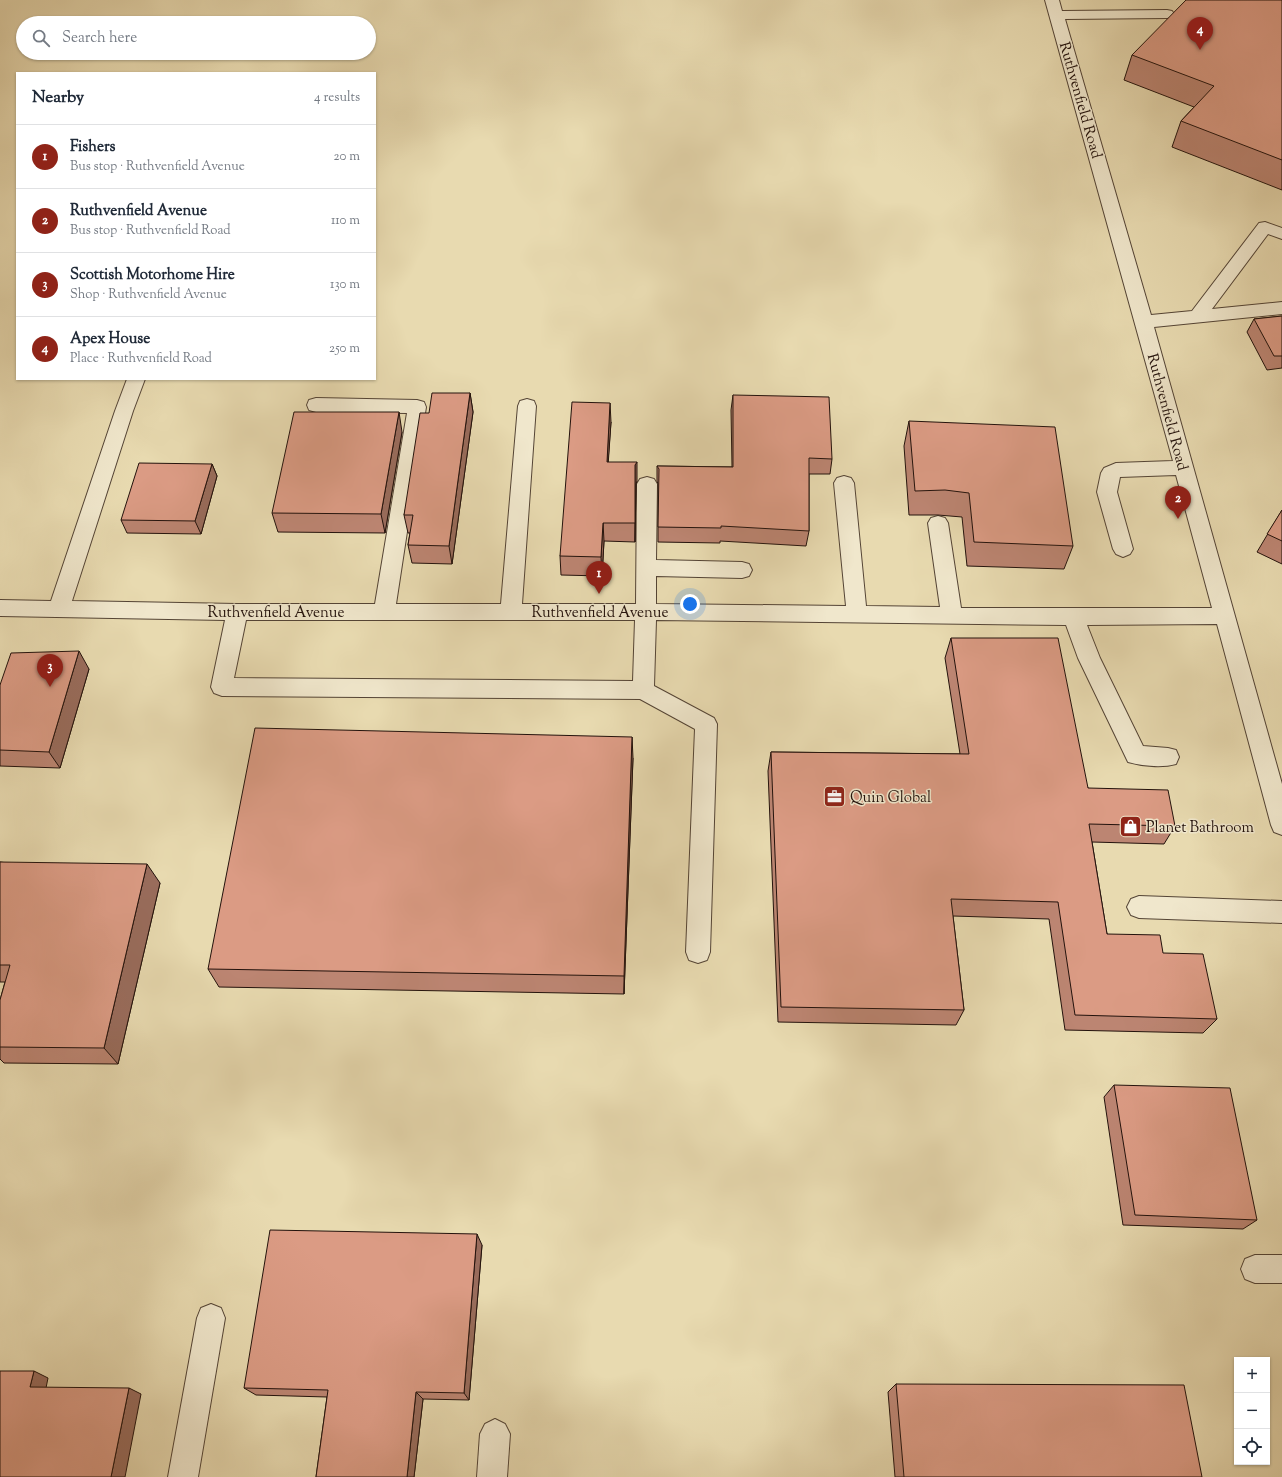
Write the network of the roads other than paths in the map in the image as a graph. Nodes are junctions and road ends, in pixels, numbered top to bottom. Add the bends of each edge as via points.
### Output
1 (1054, 7) edge
2 (1167, 14) dead end
3 (1282, 234) edge
4 (1282, 308) edge
5 (1198, 315) junction
6 (1144, 322) junction
7 (136, 380) edge
8 (316, 405) dead end
9 (527, 406) dead end
10 (1183, 468) junction
11 (844, 483) dead end
12 (647, 484) dead end
13 (938, 523) dead end
14 (1123, 549) dead end
15 (646, 568) junction
16 (742, 570) dead end
17 (0, 608) edge
18 (59, 609) junction
19 (237, 612) junction
20 (384, 612) junction
21 (511, 612) junction
22 (646, 612) junction
23 (857, 615) junction
24 (952, 616) junction
25 (1224, 616) junction
26 (1073, 617) junction
27 (643, 690) junction
28 (1168, 757) dead end
29 (1282, 825) edge
30 (1139, 907) dead end
31 (1282, 912) edge
32 (698, 952) dead end
33 (1255, 1269) dead end
34 (1282, 1269) edge
35 (211, 1318) dead end
36 (495, 1434) dead end
37 (184, 1477) edge
38 (492, 1477) edge

1 - 2 street
1 - 6 street, Ruthvenfield Road
3 - 5 street via 1264,227
4 - 5 street
5 - 6 street
6 - 10 street, Ruthvenfield Road
7 - 18 street
8 - 20 street via 417,407
9 - 21 street
10 - 14 street via 1116,470 1111,473 1107,492
10 - 25 street, Ruthvenfield Road
11 - 23 street
12 - 15 street
13 - 24 street
15 - 16 street
15 - 22 street
17 - 18 street, Ruthvenfield Avenue
18 - 19 street, Ruthvenfield Avenue
19 - 20 street, Ruthvenfield Avenue
19 - 27 street via 222,687
20 - 21 street, Ruthvenfield Avenue
21 - 22 street, Ruthvenfield Avenue
22 - 23 street, Ruthvenfield Avenue
22 - 27 street
23 - 24 street, Ruthvenfield Avenue
24 - 26 street, Ruthvenfield Avenue
25 - 26 street, Ruthvenfield Avenue
25 - 29 street, Ruthvenfield Road
26 - 28 street via 1089,658 1136,755
27 - 32 street via 706,724
30 - 31 street
33 - 34 street
35 - 37 street
36 - 38 street

